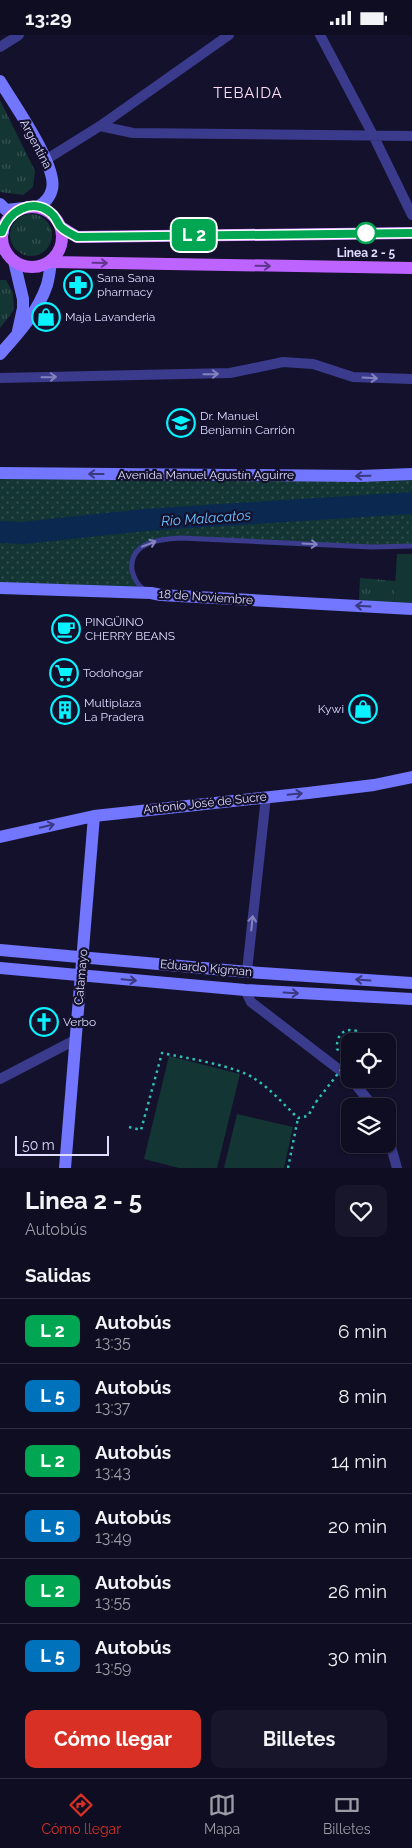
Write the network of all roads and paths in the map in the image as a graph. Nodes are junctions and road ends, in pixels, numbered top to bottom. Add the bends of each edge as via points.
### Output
1 (19, 35) edge
2 (229, 35) edge
3 (320, 35) edge
4 (0, 47) edge
5 (0, 81) edge
6 (100, 126) junction
7 (373, 135) junction
8 (412, 136) edge
9 (46, 159) junction
10 (0, 205) edge
11 (38, 207) junction
12 (24, 208) junction
13 (412, 215) edge
14 (61, 227) junction
15 (1, 231) edge
16 (412, 233) edge
17 (14, 261) junction
18 (0, 262) edge
19 (52, 262) junction
20 (412, 268) edge
21 (17, 336) junction
22 (0, 354) edge
23 (0, 378) edge
24 (412, 379) edge
25 (0, 473) edge
26 (412, 474) edge
27 (412, 546) edge
28 (0, 588) edge
29 (151, 593) junction
30 (412, 609) edge
31 (412, 777) edge
32 (266, 797) junction
33 (94, 816) junction
34 (0, 837) edge
35 (0, 949) edge
36 (83, 956) junction
37 (0, 968) edge
38 (247, 971) junction
39 (81, 976) junction
40 (412, 983) edge
41 (244, 990) junction
42 (412, 999) edge
43 (342, 1033) edge
44 (359, 1033) edge
45 (341, 1036) edge
46 (75, 1040) junction
47 (341, 1052) edge
48 (341, 1070) edge
49 (341, 1070) edge
50 (0, 1079) edge
51 (359, 1088) edge
52 (367, 1098) edge
53 (298, 1118) junction
54 (129, 1127) dead end
55 (393, 1153) edge
56 (65, 1168) edge
57 (288, 1168) edge
58 (398, 1168) edge

1 - 4 street
2 - 6 street
3 - 7 street
5 - 9 street, Argentina
6 - 7 street via 133,133
6 - 9 street
7 - 8 street
7 - 13 street
9 - 11 street, Argentina via 52,188 47,201
10 - 12 street via 6,210
11 - 12 main road
11 - 14 main road via 52,214
12 - 15 main road via 12,214
14 - 16 main road via 77,237
14 - 19 main road via 61,245
15 - 17 main road via 6,253
17 - 18 main road
17 - 19 main road via 37,267
17 - 21 street via 23,299
19 -> 20 main road
19 - 21 street via 47,285
21 - 22 street
23 -> 24 street via 230,373 283,362 313,364 353,377
26 -> 25 street, Avenida Manuel Agustín Aguirre
29 -> 27 lane via 136,584 133,557 139,547 164,539
28 - 29 street, 18 de Noviembre
30 -> 29 street, 18 de Noviembre
32 -> 31 street, Antonio José de Sucre via 374,785
32 - 33 street, Antonio José de Sucre
38 -> 32 street
34 -> 33 street, Antonio José de Sucre
33 - 36 street, Catamayo
35 - 36 street, Eduardo Kigman
36 - 38 street, Eduardo Kigman
36 - 39 street, Catamayo
37 - 39 street, Eduardo Kigman
40 -> 38 street, Eduardo Kigman
38 - 41 street
39 -> 41 street, Eduardo Kigman
39 - 46 street, Catamayo
41 -> 42 street, Eduardo Kigman
41 - 48 street via 251,1002
43 - 44 path via 348,1029
45 - 47 path via 337,1049
46 - 50 street
46 - 56 street, Catamayo
49 - 53 path, bridge via 308,1115
51 - 52 street
53 - 54 path via 254,1078 162,1053 141,1130
53 - 57 path
55 - 58 street

